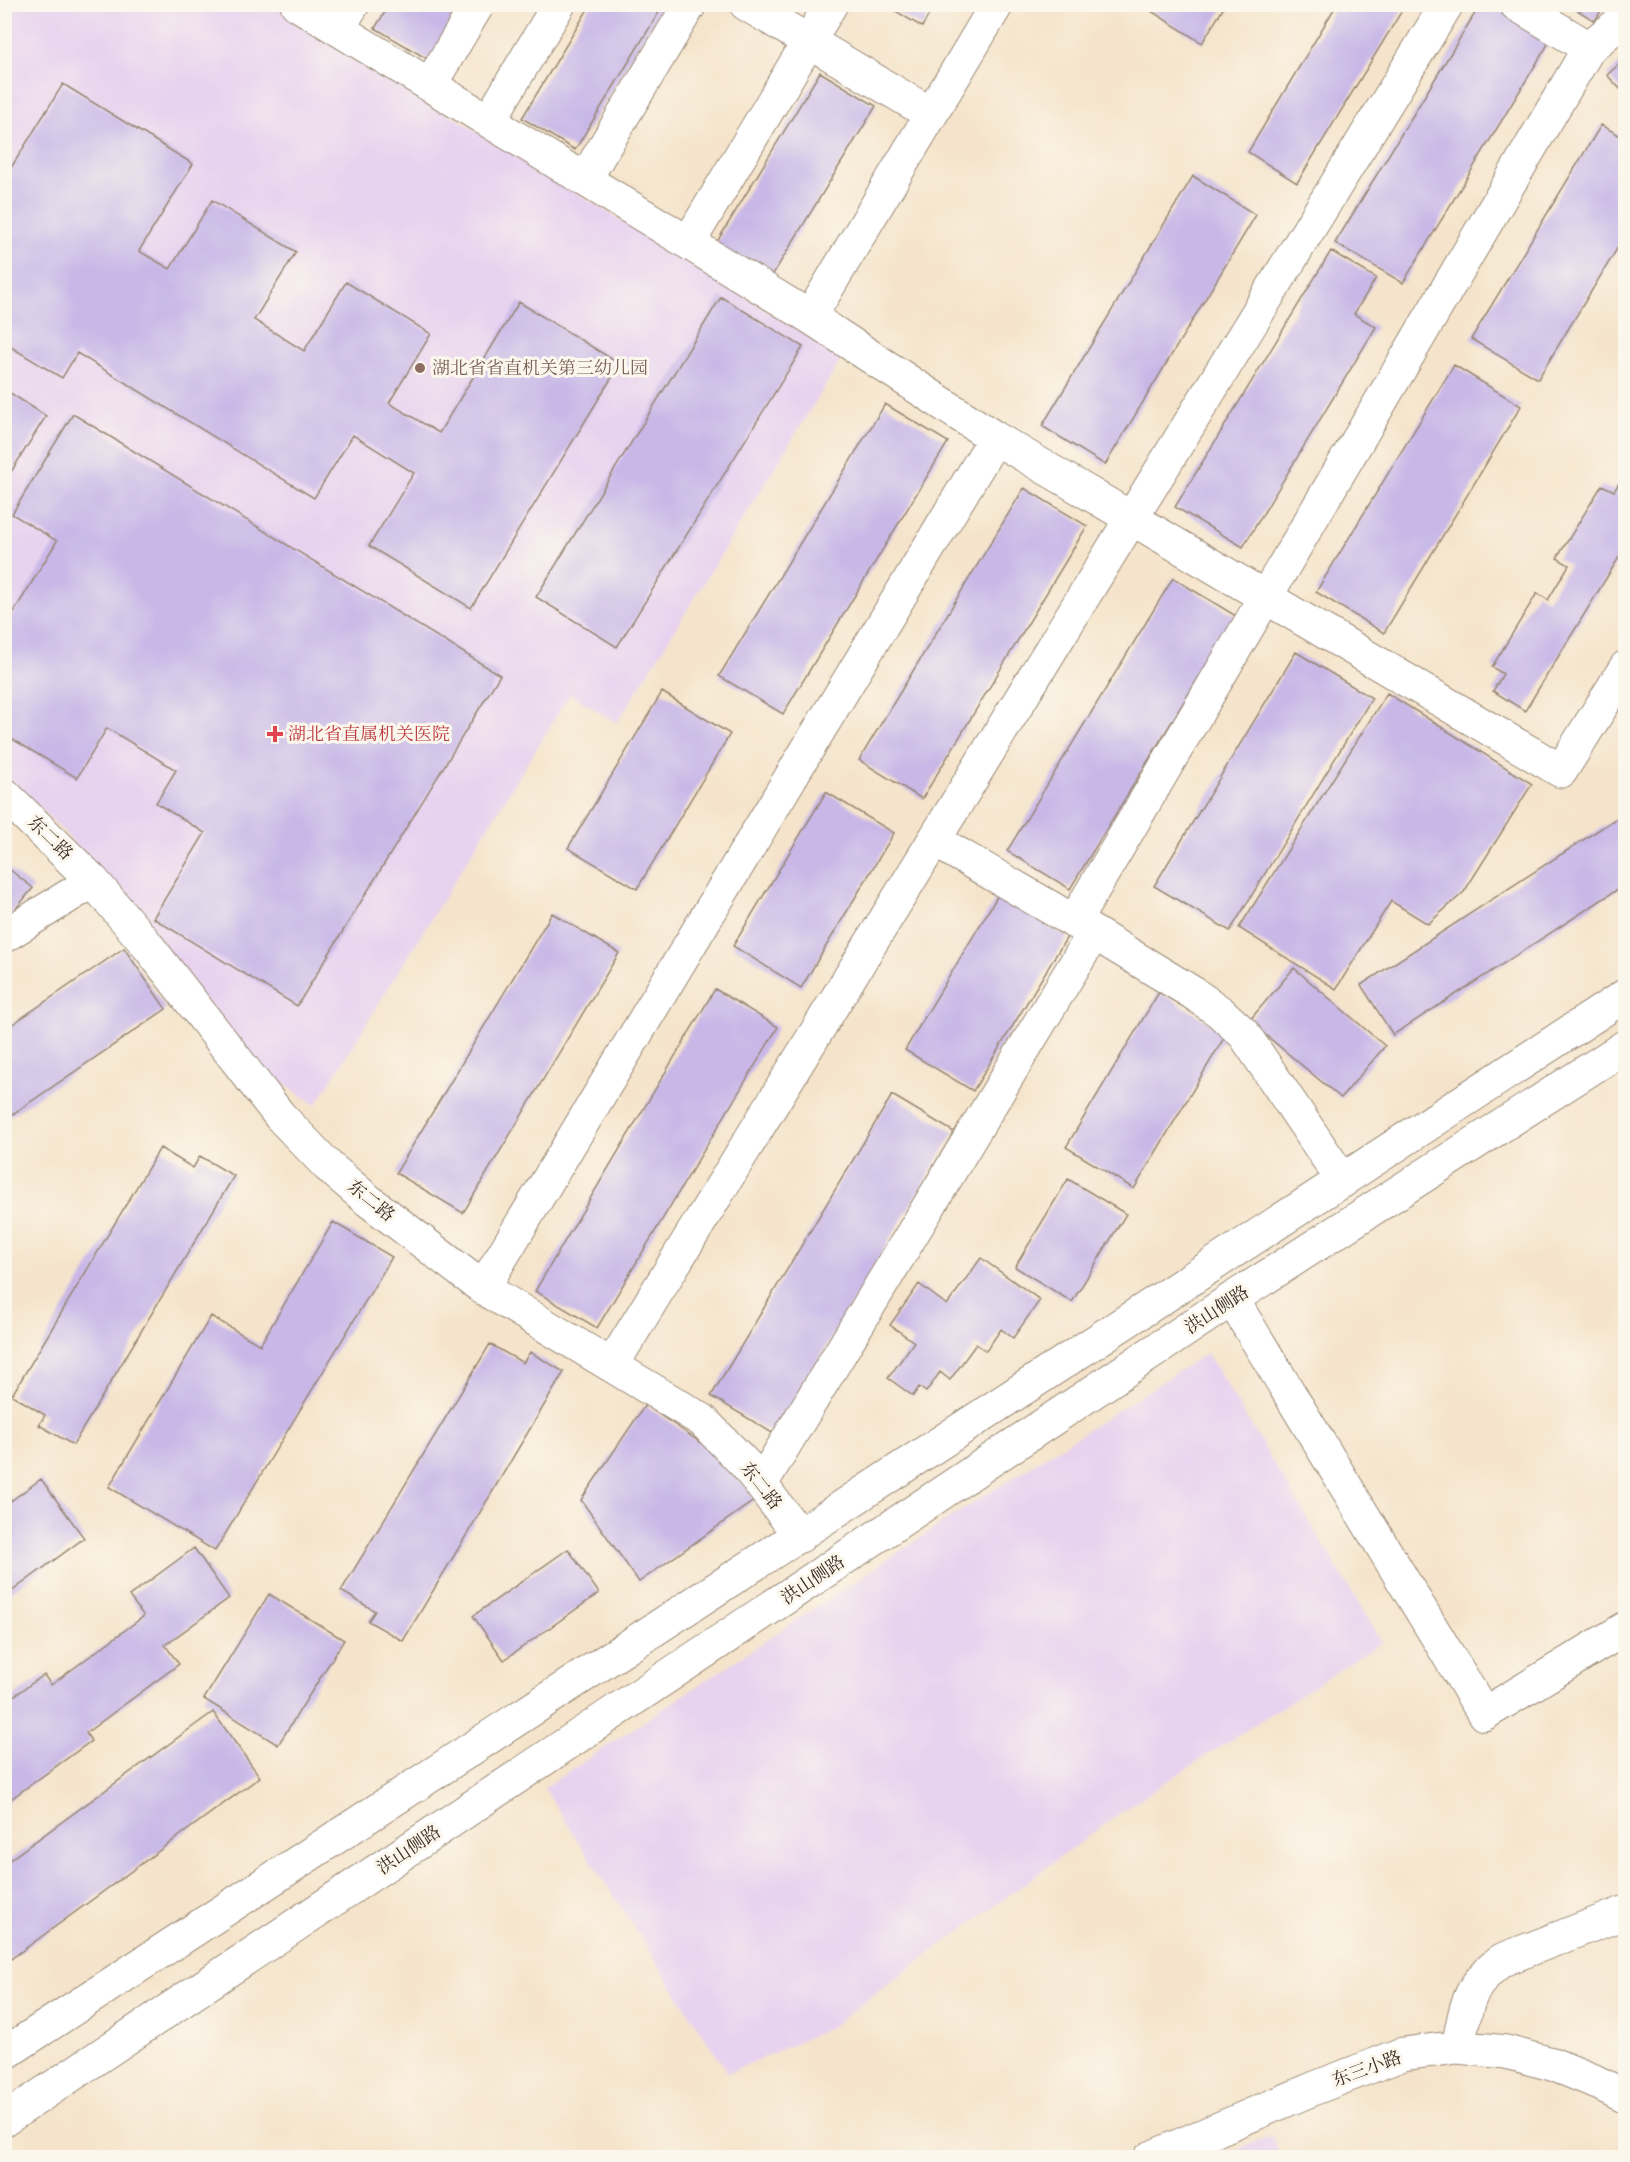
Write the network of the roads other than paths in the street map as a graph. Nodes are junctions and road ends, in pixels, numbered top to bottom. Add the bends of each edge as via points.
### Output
1 (297, 4) edge
2 (478, 4) edge
3 (559, 4) edge
4 (690, 4) edge
5 (746, 4) edge
6 (831, 4) edge
7 (996, 4) edge
8 (1447, 4) edge
9 (1516, 4) edge
10 (345, 17) edge
11 (1626, 17) edge
12 (809, 42) junction
13 (1589, 48) junction
14 (430, 85) junction
15 (931, 114) junction
16 (489, 122) junction
17 (585, 179) junction
18 (689, 242) junction
19 (810, 317) junction
20 (995, 438) junction
21 (1131, 518) junction
22 (1264, 598) junction
23 (1626, 667) edge
24 (4, 794) edge
25 (934, 840) junction
26 (93, 881) junction
27 (1084, 927) junction
28 (4, 936) edge
29 (1626, 995) edge
30 (1626, 1046) edge
31 (1343, 1181) junction
32 (483, 1288) junction
33 (1232, 1299) junction
34 (612, 1365) junction
35 (761, 1484) junction
36 (800, 1536) junction
37 (1626, 1628) edge
38 (1626, 1912) edge
39 (1458, 2047) junction
40 (4, 2054) edge
41 (1626, 2097) edge
42 (4, 2120) edge
43 (1150, 2157) edge

1 - 10 main road
2 - 14 main road
3 - 16 main road
4 - 17 main road
5 - 12 main road
6 - 12 main road
7 - 15 main road
8 - 21 main road
9 - 13 main road
10 - 14 main road
11 - 13 main road
12 - 15 main road
12 - 18 main road
13 - 22 main road
14 - 16 main road
15 - 19 main road
16 - 17 main road
17 - 18 main road
18 - 19 main road
19 - 20 main road
20 - 21 main road
20 - 32 main road
21 - 22 main road
21 - 25 main road
22 - 23 main road via 1561,771
22 - 27 main road
24 - 26 main road, 东二路
25 - 27 main road
25 - 34 main road
26 - 28 main road
26 - 32 main road, 东二路 via 280,1116 328,1166 369,1201
27 - 31 main road via 1193,993 1244,1034
27 - 35 main road
29 - 31 main road
30 - 33 main road, 洪山侧路
31 - 36 main road
32 - 34 main road, 东二路
33 - 37 main road via 1484,1714
33 - 42 main road, 洪山侧路
34 - 35 main road, 东二路 via 702,1420
35 - 36 main road, 东二路
36 - 40 main road
38 - 39 main road via 1502,1960 1489,1970 1474,1986 1467,2003
39 - 41 main road, 东三小路 via 1506,2052 1552,2064
39 - 43 main road, 东三小路 via 1403,2054

